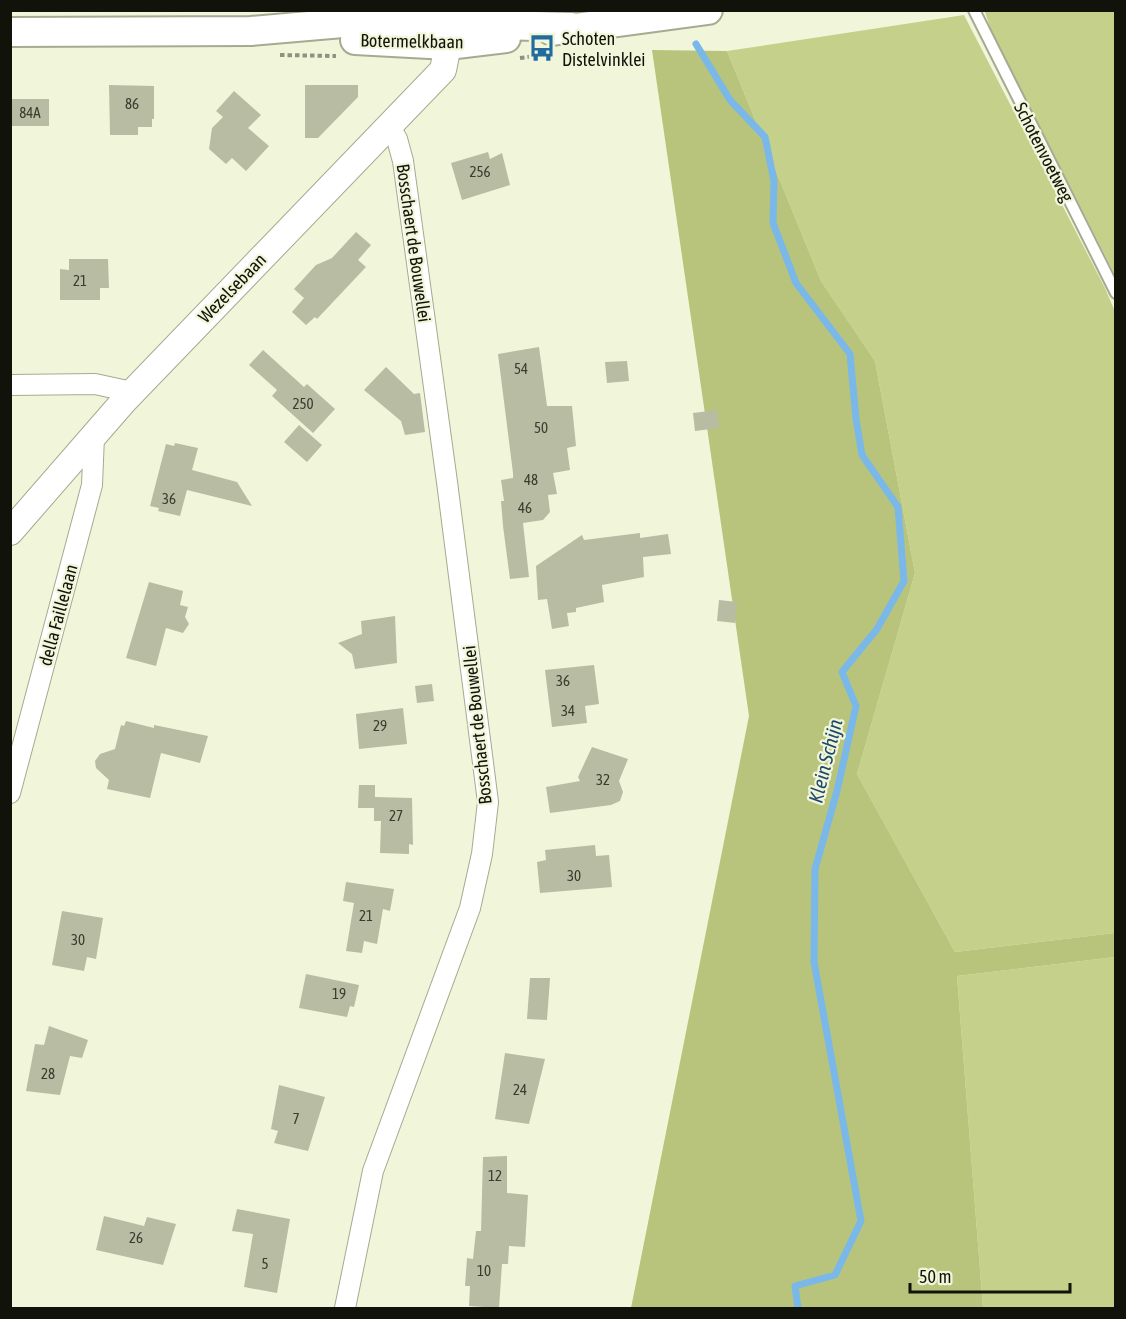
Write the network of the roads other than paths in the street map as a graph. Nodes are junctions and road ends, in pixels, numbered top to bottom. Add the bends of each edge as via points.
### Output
1 (708, 10) edge
2 (974, 10) edge
3 (384, 24) edge
4 (571, 27) junction
5 (10, 32) edge
6 (448, 45) junction
7 (390, 126) junction
8 (1116, 293) edge
9 (10, 385) edge
10 (132, 392) junction
11 (94, 436) junction
12 (10, 532) edge
13 (10, 793) edge
14 (345, 1308) edge

1 - 4 main road, Botermelkbaan
2 - 8 lane, Schotenvoetweg
3 - 4 main road, Botermelkbaan
3 - 5 main road, Botermelkbaan via 252,31
3 - 6 main road, Botermelkbaan
4 - 6 main road, Botermelkbaan
6 - 7 street, Wezelsebaan via 443,70
7 - 10 street, Wezelsebaan
7 - 14 street, Bosschaert de Bouwellei via 403,161 488,802 470,908 373,1171
9 - 10 street via 95,384
10 - 11 street, Wezelsebaan
11 - 12 street, Wezelsebaan
11 - 13 street, della Faillelaan via 92,485

